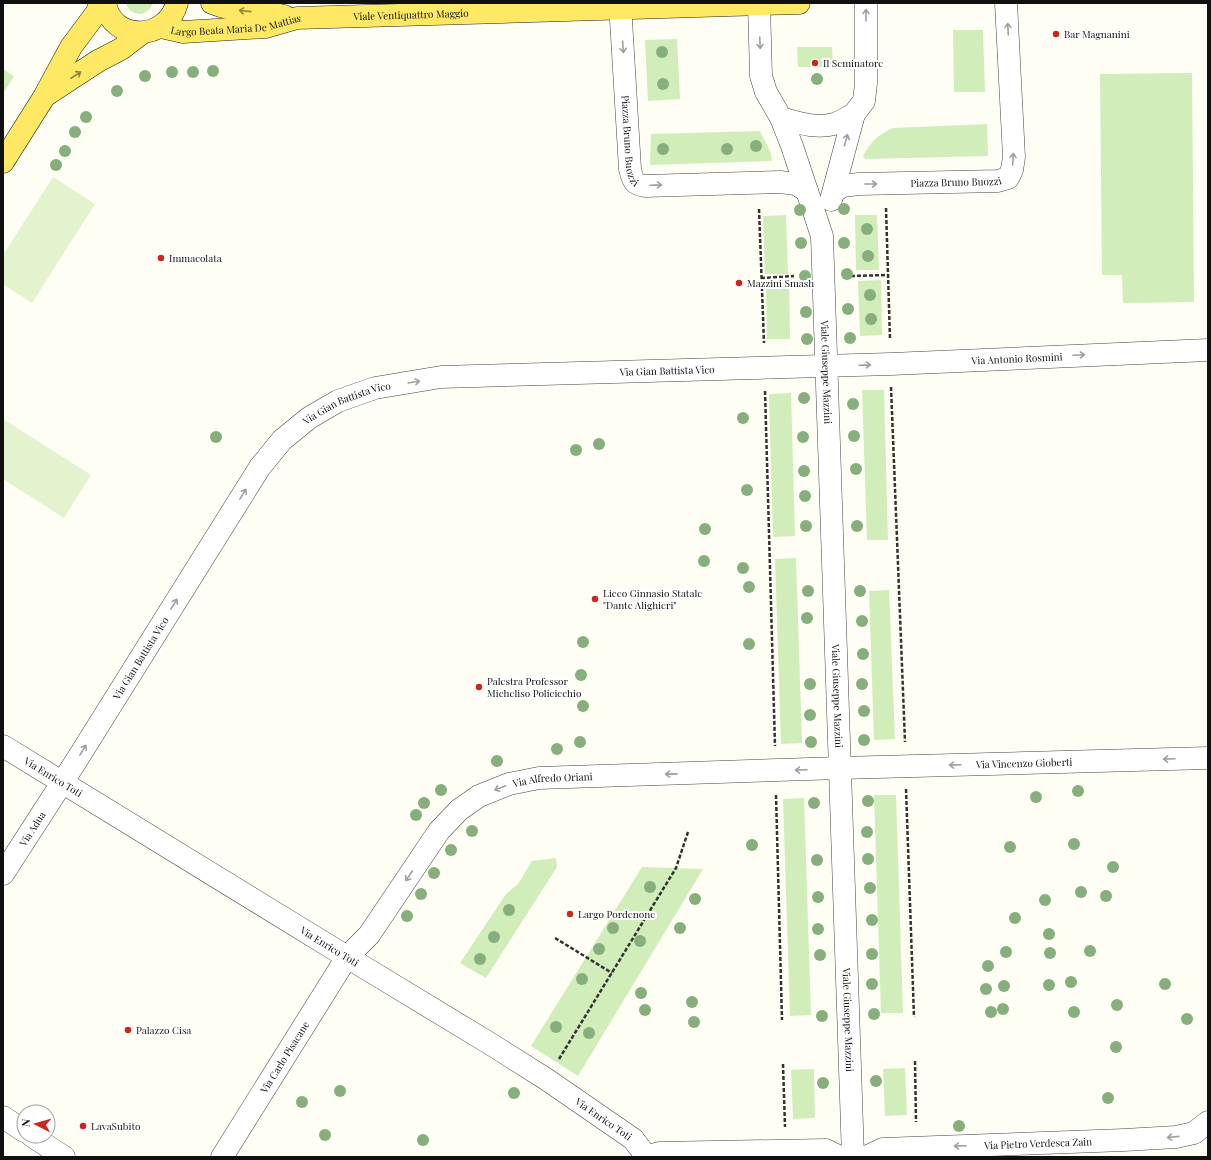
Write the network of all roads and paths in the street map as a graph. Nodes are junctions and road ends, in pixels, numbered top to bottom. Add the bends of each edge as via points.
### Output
1 (100, 3) edge
2 (105, 3) edge
3 (177, 3) edge
4 (212, 3) edge
5 (799, 3) edge
6 (866, 3) edge
7 (1006, 3) edge
8 (759, 4) junction
9 (620, 6) edge
10 (297, 18) junction
11 (151, 30) junction
12 (44, 97) junction
13 (854, 114) junction
14 (781, 118) junction
15 (3, 162) edge
16 (807, 191) junction
17 (834, 192) junction
18 (886, 204) dead end
19 (759, 209) dead end
20 (822, 236) junction
21 (888, 275) junction
22 (794, 276) dead end
23 (851, 276) dead end
24 (761, 278) junction
25 (764, 343) dead end
26 (890, 343) dead end
27 (1208, 350) edge
28 (826, 366) junction
29 (891, 383) dead end
30 (765, 387) dead end
31 (905, 744) dead end
32 (3, 746) edge
33 (775, 748) dead end
34 (1208, 758) edge
35 (840, 768) junction
36 (62, 783) junction
37 (906, 789) dead end
38 (776, 792) dead end
39 (688, 832) dead end
40 (3, 874) edge
41 (555, 938) dead end
42 (346, 958) junction
43 (612, 973) junction
44 (914, 1017) dead end
45 (782, 1020) dead end
46 (915, 1061) dead end
47 (783, 1064) dead end
48 (546, 1079) junction
49 (3, 1117) edge
50 (916, 1122) dead end
51 (1208, 1122) edge
52 (16, 1126) edge
53 (44, 1144) edge
54 (786, 1151) junction
55 (64, 1157) edge
56 (222, 1157) edge
57 (646, 1157) edge
58 (840, 1157) edge
59 (853, 1157) edge
60 (866, 1157) edge

1 - 12 main road via 71,47
2 - 11 main road, Largo Beata Maria De Mattias via 111,17 119,26 130,31
3 - 11 main road, Largo Beata Maria De Mattias via 169,20
10 -> 4 main road, Largo Beata Maria De Mattias via 268,12 225,9
5 - 8 main road
13 -> 6 street via 864,101 866,83
17 -> 7 street, Piazza Bruno Buozzi via 842,186 859,184 998,181 1008,178 1014,157
8 - 9 main road
8 -> 14 street via 762,76 766,92
9 - 10 main road, Viale Ventiquattro Maggio
9 -> 16 street, Piazza Bruno Buozzi via 630,169 632,179 638,185 780,182 796,184
10 - 11 main road, Largo Beata Maria De Mattias via 266,26 183,32
12 -> 11 main road, Largo Beata Maria De Mattias
12 - 15 main road
13 - 14 street via 836,124 819,126
17 -> 13 street
14 - 16 street
16 - 20 street, Viale Giuseppe Mazzini
17 - 20 street, Viale Giuseppe Mazzini
18 - 21 path
19 - 24 path
20 - 28 street, Viale Giuseppe Mazzini
21 - 23 path
21 - 26 path
22 - 24 path
24 - 25 path
28 -> 27 street, Via Antonio Rosmini
28 - 35 street, Viale Giuseppe Mazzini
36 -> 28 street, Via Gian Battista Vico via 260,467 282,440 309,418 338,401 374,388 442,377
29 - 31 path
30 - 33 path
32 - 36 street, Via Enrico Toti
34 -> 35 street, Via Vincenzo Gioberti
35 -> 42 street, Via Alfredo Oriani via 539,778 509,784 479,796 459,810 439,831 369,935
35 - 59 street, Viale Giuseppe Mazzini
36 - 40 street, Via Adua
36 - 42 street, Via Enrico Toti
37 - 44 path
38 - 45 path
39 - 43 path via 676,868
41 - 43 path
42 - 48 street, Via Enrico Toti
42 - 56 street, Via Carlo Pisacane
43 - 48 path
46 - 50 path
47 - 54 path
48 - 57 street, Via Enrico Toti via 633,1139
49 - 52 street
51 -> 60 street, Via Pietro Verdesca Zain via 1194,1133 1176,1137 882,1149
53 - 55 street
54 - 57 street via 659,1153
54 - 58 street via 826,1150

